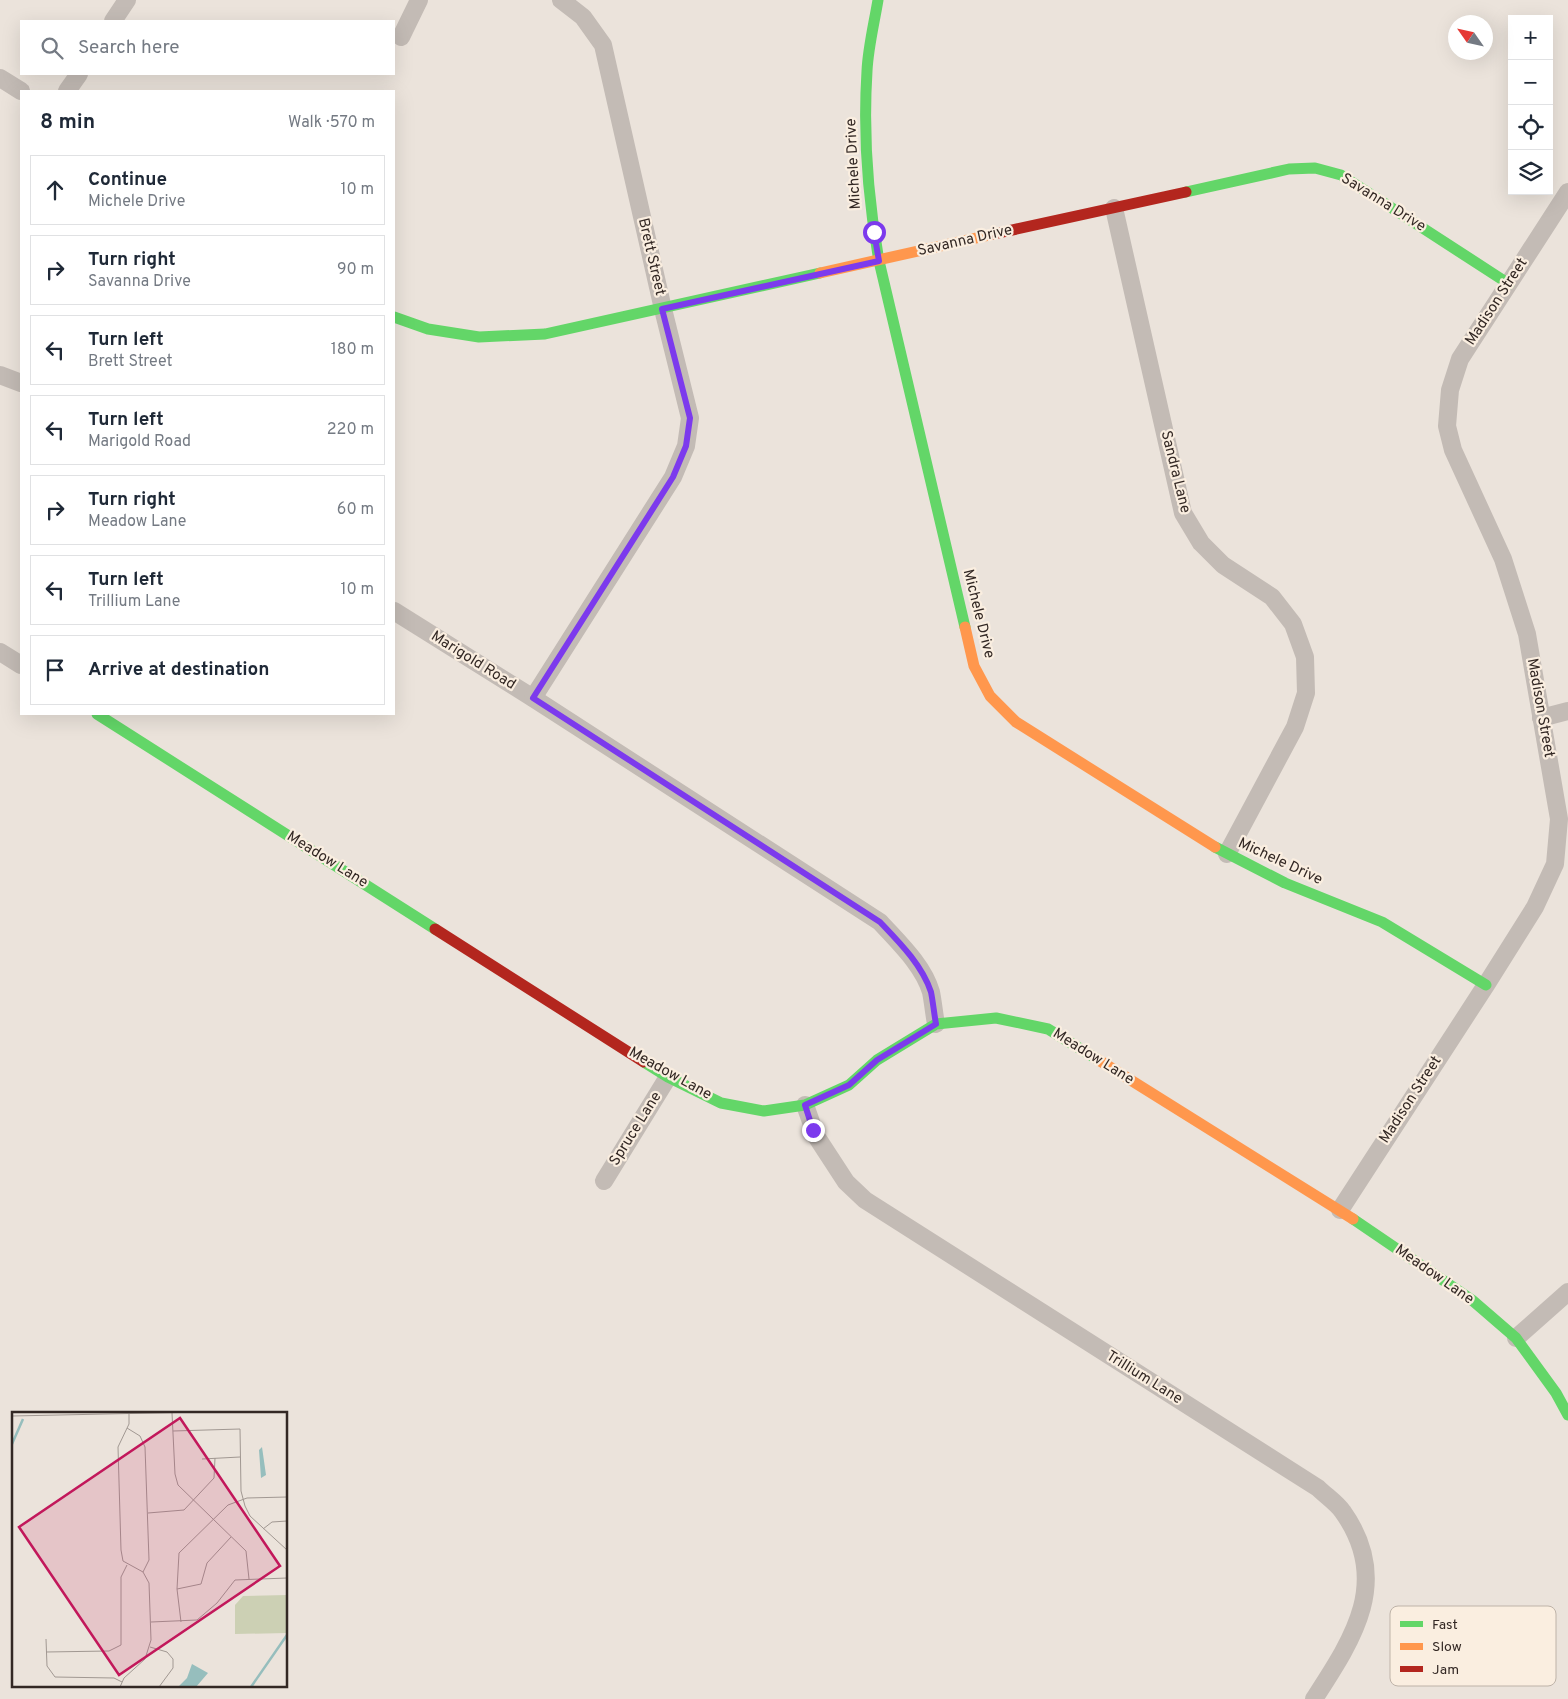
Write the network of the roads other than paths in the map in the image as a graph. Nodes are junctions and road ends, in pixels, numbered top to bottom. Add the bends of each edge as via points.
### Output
1 (127, 0) edge
2 (419, 0) edge
3 (561, 0) edge
4 (878, 0) edge
5 (114, 20) edge
6 (401, 37) dead end
7 (78, 75) edge
8 (0, 78) edge
9 (68, 90) edge
10 (20, 91) edge
11 (1568, 192) edge
12 (1114, 208) junction
13 (879, 261) junction
14 (1509, 284) junction
15 (662, 309) junction
16 (395, 317) edge
17 (0, 374) edge
18 (20, 382) edge
19 (395, 612) edge
20 (0, 652) edge
21 (20, 664) edge
22 (533, 698) junction
23 (1568, 711) edge
24 (99, 715) edge
25 (1541, 718) junction
26 (1227, 854) junction
27 (1486, 985) junction
28 (936, 1024) junction
29 (668, 1077) junction
30 (805, 1105) junction
31 (604, 1181) dead end
32 (1340, 1210) junction
33 (1568, 1292) edge
34 (1516, 1338) junction
35 (1568, 1415) edge
36 (1314, 1699) edge

1 - 5 street
2 - 6 street
3 - 15 street, Brett Street via 583,17 603,45
4 - 13 street, Michele Drive via 867,70 866,123 871,217
7 - 9 street
8 - 10 street
11 - 14 street, Madison Street
12 - 13 street, Savanna Drive
12 - 14 street, Savanna Drive via 1273,172 1315,168 1340,175
12 - 26 street, Sandra Lane via 1183,513 1201,543 1222,565 1272,597 1293,624 1305,658 1306,693 1295,727
13 - 15 street, Savanna Drive
13 - 26 street, Michele Drive via 974,666 990,696 1016,722
14 - 25 street, Madison Street via 1460,359 1450,390 1447,426 1453,450 1503,559 1527,634
15 - 16 street, Savanna Drive via 545,334 479,337 428,329
15 - 22 street, Brett Street via 690,418 686,446 673,477
17 - 18 street
19 - 22 street, Marigold Road
20 - 21 street
22 - 28 street, Marigold Road via 880,922 920,970 930,992
23 - 25 street
24 - 29 street, Meadow Lane
25 - 27 street, Madison Street via 1559,819 1555,864 1535,907
26 - 27 street, Michele Drive via 1285,883 1382,922
27 - 32 street, Madison Street
28 - 30 street, Meadow Lane via 877,1060 849,1085
28 - 32 street, Meadow Lane via 996,1018 1048,1029
29 - 30 street, Meadow Lane via 721,1103 764,1111
29 - 31 street, Spruce Lane
30 - 36 street, Trillium Lane via 824,1150 846,1182 865,1200 1318,1488 1342,1511 1360,1543 1367,1578 1360,1617 1344,1653
32 - 34 street, Meadow Lane via 1472,1300
33 - 34 street
34 - 35 street, Meadow Lane via 1556,1392

